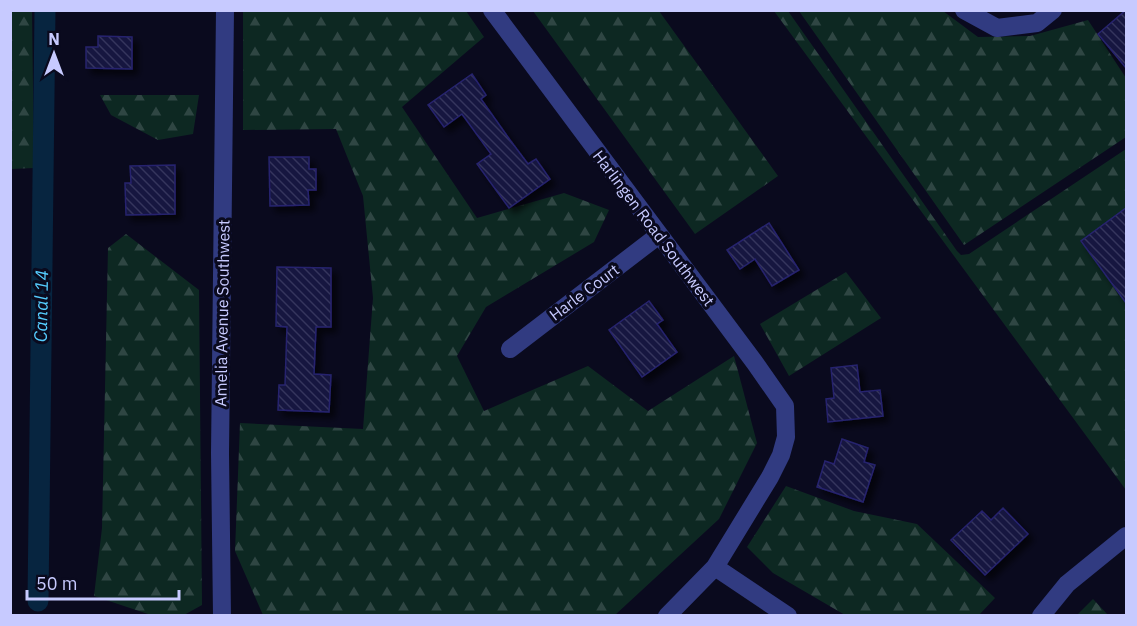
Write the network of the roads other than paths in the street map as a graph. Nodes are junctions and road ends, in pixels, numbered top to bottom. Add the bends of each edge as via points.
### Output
1 (225, 10) edge
2 (492, 10) edge
3 (964, 10) edge
4 (1053, 10) edge
5 (659, 235) junction
6 (510, 349) dead end
7 (1126, 536) edge
8 (715, 567) junction
9 (222, 615) edge
10 (668, 615) edge
11 (788, 615) edge
12 (1041, 615) edge

1 - 9 street, Amelia Avenue Southwest
2 - 5 street, Harlingen Road Southwest
3 - 4 street via 997,28 1036,23
5 - 6 street, Harle Court
5 - 8 street, Harlingen Road Southwest via 785,406 786,437 781,455
7 - 12 street via 1067,584
8 - 10 street, Harlingen Road Southwest
8 - 11 street

